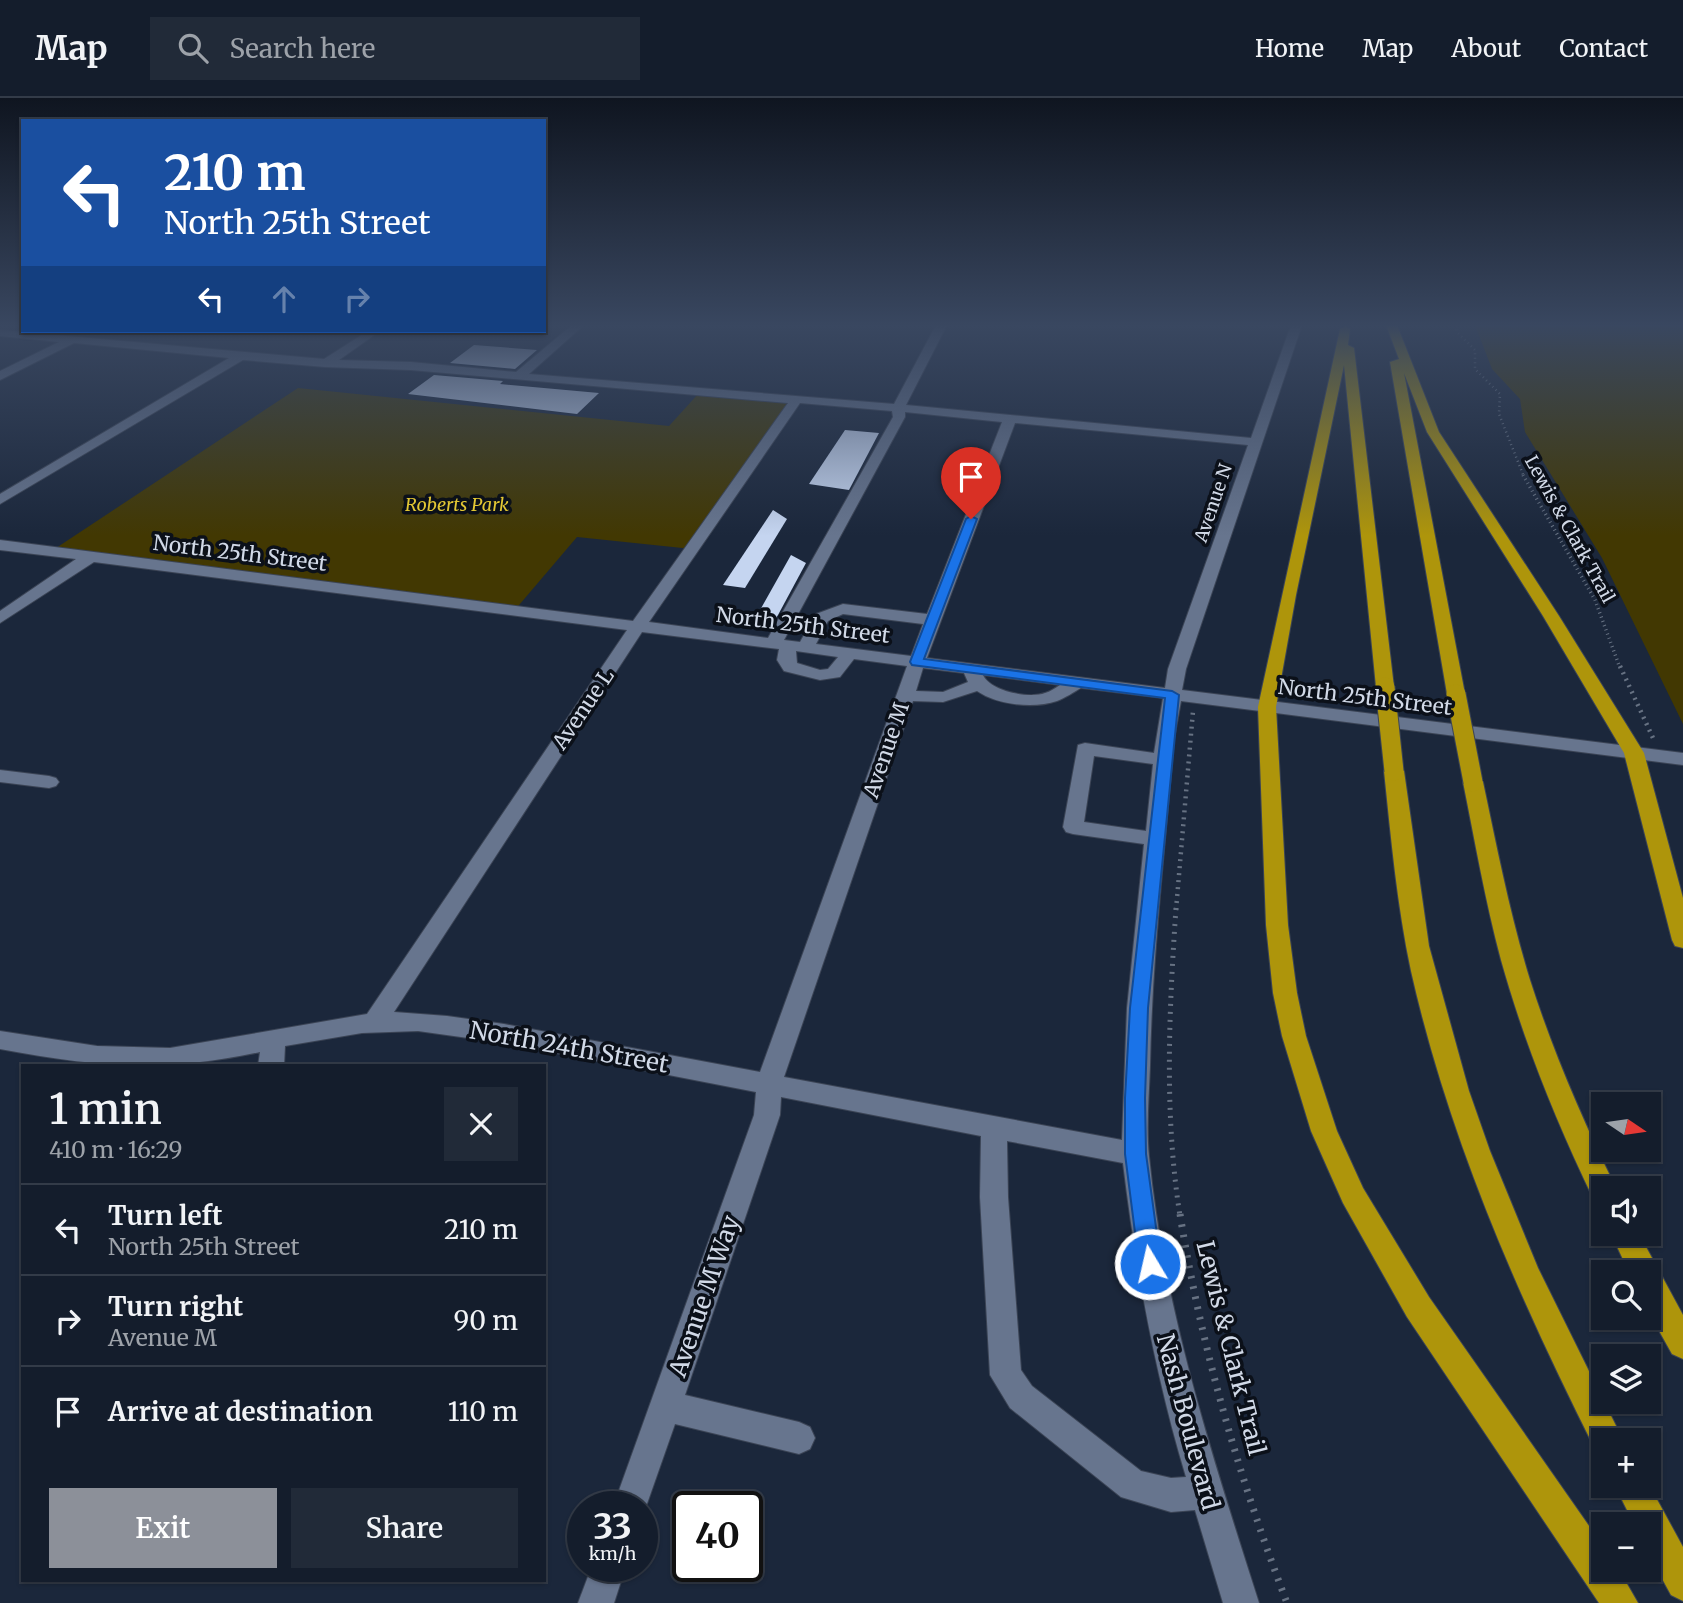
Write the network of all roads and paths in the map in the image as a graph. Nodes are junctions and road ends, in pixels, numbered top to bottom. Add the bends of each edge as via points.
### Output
1 (175, 395) edge
2 (751, 395) edge
3 (905, 395) edge
4 (1272, 395) edge
5 (1333, 395) edge
6 (1353, 395) edge
7 (1403, 395) edge
8 (1418, 395) edge
9 (1500, 395) edge
10 (797, 399) junction
11 (898, 408) junction
12 (1010, 418) junction
13 (1255, 442) junction
14 (0, 500) edge
15 (0, 545) edge
16 (90, 557) junction
17 (0, 618) edge
18 (932, 620) junction
19 (637, 627) junction
20 (780, 645) junction
21 (806, 648) junction
22 (849, 654) junction
23 (916, 662) junction
24 (974, 677) junction
25 (906, 695) junction
26 (1172, 695) junction
27 (1267, 707) junction
28 (1193, 718) dead end
29 (1634, 753) junction
30 (1661, 756) junction
31 (1683, 759) edge
32 (1163, 761) junction
33 (0, 776) edge
34 (49, 782) dead end
35 (1156, 839) junction
36 (1683, 940) edge
37 (374, 1023) junction
38 (274, 1038) junction
39 (0, 1040) edge
40 (271, 1064) edge
41 (769, 1083) junction
42 (994, 1128) junction
43 (1135, 1154) junction
44 (1597, 1176) edge
45 (1661, 1305) edge
46 (1683, 1344) edge
47 (665, 1406) junction
48 (1602, 1428) edge
49 (799, 1438) dead end
50 (636, 1491) edge
51 (1206, 1492) junction
52 (1638, 1498) edge
53 (603, 1582) edge
54 (1683, 1583) edge
55 (596, 1603) edge
56 (1241, 1603) edge
57 (1287, 1603) edge
58 (1620, 1603) edge

1 - 14 street
2 - 10 street
3 - 11 street
4 - 13 street, Avenue N
5 - 27 highway
6 - 48 highway, bridge via 1410,905 1423,972 1480,1158 1524,1265
7 - 44 highway, bridge via 1497,899 1546,1057
8 - 29 highway via 1433,432
9 - 30 path, Lewis & Clark Trail via 1499,414 1518,467 1595,600
10 - 11 street
10 - 19 street, Avenue L
11 - 12 street
11 - 20 street via 899,417
12 - 13 street
12 - 18 street, Avenue M
13 - 26 street, Avenue N via 1180,659
15 - 16 street, North 25th Street
16 - 17 street
16 - 19 street, North 25th Street
18 - 21 street via 829,610 822,614
18 - 23 street, Avenue M
19 - 20 street, North 25th Street
19 - 37 street, Avenue L
20 - 21 street, North 25th Street
20 - 22 street via 790,667 820,675 834,673
21 - 22 street, North 25th Street
22 - 23 street, North 25th Street
23 - 24 street, North 25th Street
23 - 25 street, Avenue M
24 - 25 street via 948,698
24 - 26 street, North 25th Street via 995,695 1040,700 1077,683
25 - 41 street, Avenue M
26 - 27 street, North 25th Street
26 - 32 street, Nash Boulevard
27 - 29 street, North 25th Street
27 - 58 highway via 1281,969 1294,1036 1324,1131 1353,1195 1418,1307
28 - 57 path, Lewis & Clark Trail via 1172,965 1170,1107 1176,1184 1192,1291 1228,1432
29 - 30 street, North 25th Street
29 - 36 highway
30 - 31 street, North 25th Street
32 - 35 street, Nash Boulevard
32 - 35 street via 1085,749 1073,827
33 - 34 street
35 - 43 street, Nash Boulevard via 1139,1008
37 - 38 street, North 24th Street
37 - 41 street, North 24th Street via 417,1022 487,1032
38 - 39 street, North 24th Street via 194,1055 134,1059
38 - 40 street
41 - 42 street, North 24th Street
41 - 47 street, Avenue M Way via 767,1115
42 - 43 street, North 24th Street
42 - 51 street via 1006,1375 1021,1397 1133,1485 1171,1495
43 - 51 street, Nash Boulevard via 1166,1345
45 - 46 highway
47 - 49 street
47 - 50 street, Avenue M Way
51 - 56 street, Nash Boulevard
52 - 54 highway
53 - 55 street

